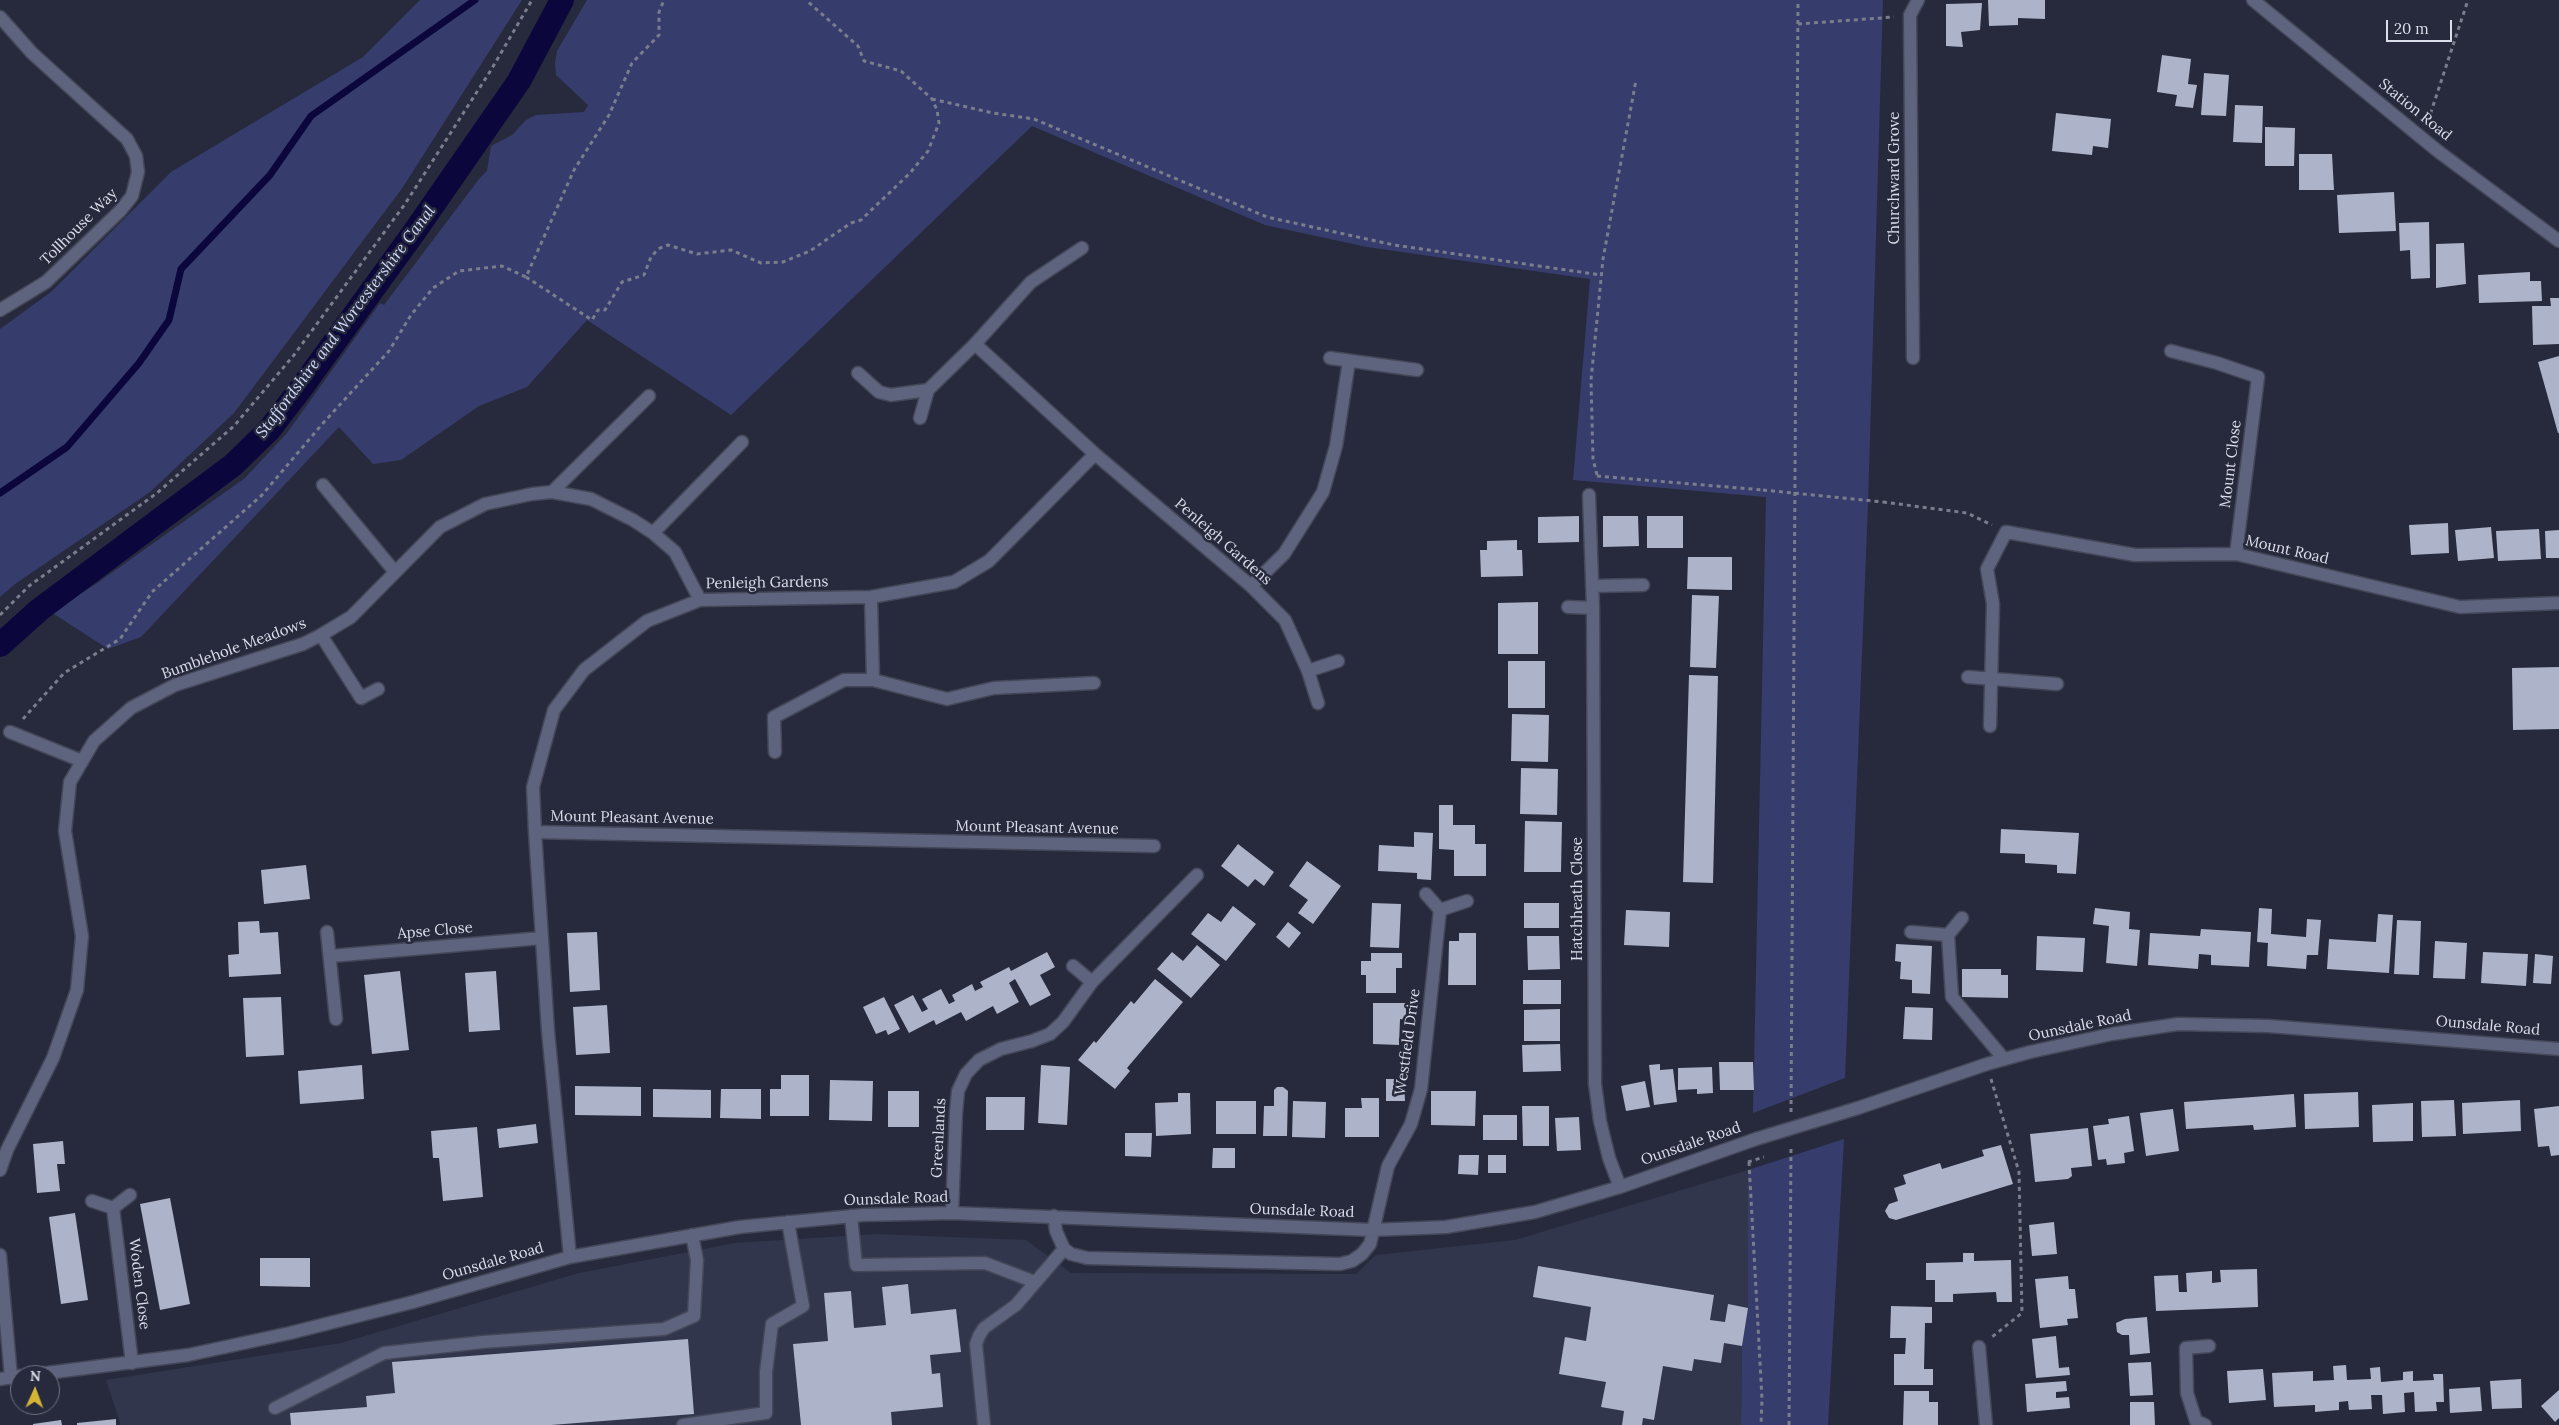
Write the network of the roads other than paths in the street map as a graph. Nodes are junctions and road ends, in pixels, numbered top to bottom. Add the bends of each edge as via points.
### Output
1 (1918, 0) edge
2 (2254, 0) edge
3 (0, 17) edge
4 (2559, 241) edge
5 (1082, 248) dead end
6 (0, 310) edge
7 (975, 344) junction
8 (2171, 351) dead end
9 (1330, 358) dead end
10 (1913, 358) dead end
11 (1349, 361) junction
12 (1417, 370) dead end
13 (858, 373) dead end
14 (928, 390) junction
15 (649, 396) dead end
16 (920, 418) dead end
17 (742, 442) dead end
18 (1095, 454) junction
19 (324, 485) dead end
20 (552, 492) junction
21 (1589, 495) road end
22 (653, 533) junction
23 (2236, 554) junction
24 (395, 572) junction
25 (1643, 585) dead end
26 (1251, 586) junction
27 (1592, 586) junction
28 (871, 597) junction
29 (700, 600) junction
30 (2559, 603) edge
31 (1568, 607) dead end
32 (1593, 608) junction
33 (321, 634) junction
34 (1338, 661) dead end
35 (1308, 671) junction
36 (1968, 677) dead end
37 (1993, 678) junction
38 (873, 680) junction
39 (1094, 683) dead end
40 (2057, 684) dead end
41 (378, 689) dead end
42 (1318, 703) dead end
43 (1990, 726) dead end
44 (10, 732) road end
45 (775, 752) dead end
46 (82, 761) junction
47 (536, 832) junction
48 (1154, 846) dead end
49 (1197, 875) dead end
50 (1426, 894) dead end
51 (1467, 901) dead end
52 (1440, 910) junction
53 (1962, 918) dead end
54 (327, 932) dead end
55 (1911, 932) dead end
56 (1948, 935) junction
57 (542, 938) junction
58 (331, 956) junction
59 (1073, 966) dead end
60 (1092, 982) junction
61 (336, 1019) dead end
62 (2559, 1049) edge
63 (2004, 1059) junction
64 (3, 1149) edge
65 (0, 1170) edge
66 (1620, 1187) junction
67 (130, 1195) dead end
68 (92, 1201) dead end
69 (113, 1208) junction
70 (952, 1213) junction
71 (851, 1216) junction
72 (1054, 1216) junction
73 (788, 1222) junction
74 (1372, 1230) junction
75 (692, 1235) junction
76 (1064, 1249) junction
77 (0, 1255) edge
78 (570, 1257) junction
79 (1035, 1282) junction
80 (2209, 1346) dead end
81 (1980, 1347) road end
82 (132, 1363) junction
83 (60, 1372) edge
84 (10, 1378) edge
85 (275, 1408) dead end
86 (683, 1425) edge
87 (984, 1425) edge
88 (1986, 1425) edge
89 (2205, 1425) edge

1 - 10 street, Churchward Grove via 1910,15
2 - 4 street, Station Road via 2422,138
3 - 6 street, Tollhouse Way via 32,53 128,138 136,156 138,172 132,196 120,211 46,282
5 - 7 street via 1031,282
7 - 14 street
7 - 18 street, Penleigh Gardens
8 - 23 street, Mount Close via 2258,377
9 - 11 street
11 - 12 street
11 - 26 street via 1336,446 1323,492 1284,554
13 - 14 street via 880,392 891,395
14 - 16 street
15 - 20 street
17 - 22 street
18 - 26 street, Penleigh Gardens
18 - 28 street, Penleigh Gardens via 989,561 954,582
19 - 24 street
20 - 22 street, Bumblehole Meadows via 591,498
20 - 24 street, Bumblehole Meadows via 485,504 440,527
21 - 27 street, Hatchheath Close
22 - 29 street, Bumblehole Meadows via 675,552
23 - 30 street, Mount Road via 2460,607
23 - 37 street, Mount Road via 2135,556 2006,532 1987,569 1993,604
24 - 33 street, Bumblehole Meadows via 351,617
25 - 27 street
26 - 35 street, Penleigh Gardens via 1285,620
27 - 32 street, Hatchheath Close
28 - 29 street, Penleigh Gardens
28 - 38 street
29 - 47 street, Penleigh Gardens via 647,622 584,670 554,710 533,787
31 - 32 street
32 - 66 street, Hatchheath Close via 1595,1084 1600,1121
33 - 41 street via 362,698
33 - 46 street, Bumblehole Meadows via 302,644 175,685 157,694 131,708 94,741
34 - 35 street
35 - 42 street, Penleigh Gardens
36 - 37 street
37 - 40 street
37 - 43 street
38 - 39 street via 946,699 994,688
38 - 45 street via 844,680 774,717
44 - 46 street
46 - 64 street, Bumblehole Meadows via 70,782 65,831 82,936 77,990 53,1058
47 - 48 street, Mount Pleasant Avenue
47 - 57 street, Mount Pleasant Avenue
49 - 60 street, Greenlands
50 - 52 street
51 - 52 street
52 - 74 street, Westfield Drive via 1421,1089 1410,1124 1388,1166
53 - 56 street
54 - 58 street
55 - 56 street
56 - 63 street via 1952,997
57 - 58 street, Apse Close
57 - 78 street, Mount Pleasant Avenue
58 - 61 street
59 - 60 street
60 - 70 street, Greenlands via 1063,1022 1050,1034 1001,1048 979,1060 966,1074 958,1091
62 - 63 street, Ounsdale Road via 2277,1026 2178,1024 2080,1040
63 - 66 street, Ounsdale Road, bridge via 1756,1139
64 - 65 street, Bumblehole Meadows
66 - 74 street, Ounsdale Road via 1535,1212 1486,1222
67 - 69 street
68 - 69 street
69 - 82 street, Woden Close
70 - 71 street, Ounsdale Road
70 - 72 street, Ounsdale Road
71 - 73 street, Ounsdale Road
71 - 79 street via 856,1265 985,1263
72 - 74 street, Ounsdale Road
72 - 76 street
73 - 75 street, Ounsdale Road
73 - 86 street via 803,1306 772,1324 766,1372 766,1413
74 - 76 street, Westfield Drive via 1370,1244 1362,1254 1340,1264 1087,1258
75 - 78 street, Ounsdale Road
75 - 85 street via 697,1260 694,1316 664,1329 483,1342 384,1353
76 - 79 street
77 - 84 street
78 - 82 street, Ounsdale Road via 290,1333 188,1355
79 - 87 street via 1016,1305 984,1328 976,1344
80 - 89 street via 2186,1348 2187,1393 2196,1421
81 - 88 street
82 - 83 street, Ounsdale Road

